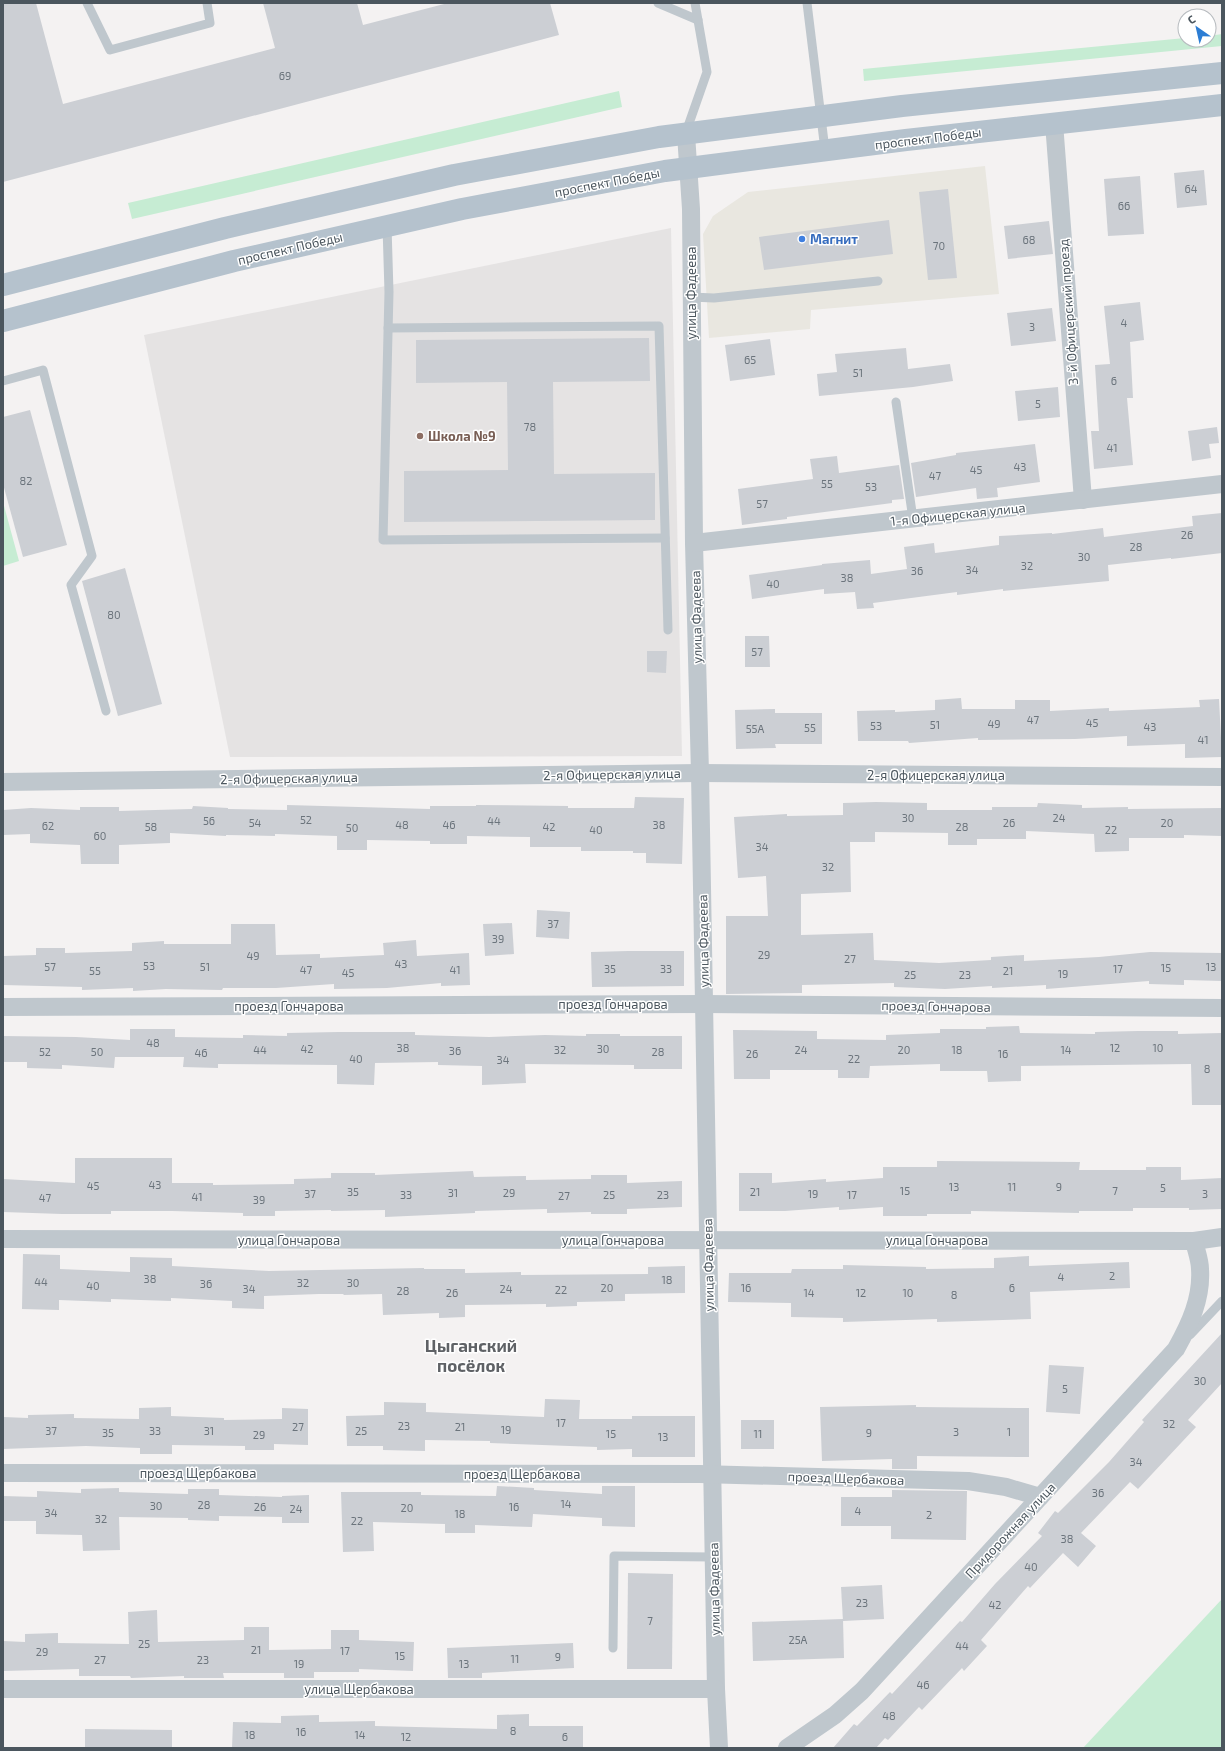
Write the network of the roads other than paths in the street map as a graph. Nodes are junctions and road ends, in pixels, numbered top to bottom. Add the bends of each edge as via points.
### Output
1 (87, 3) edge
2 (207, 3) edge
3 (658, 3) edge
4 (695, 3) edge
5 (807, 3) edge
6 (698, 20) junction
7 (1222, 73) edge
8 (1222, 105) edge
9 (821, 116) junction
10 (1054, 123) junction
11 (686, 134) junction
12 (825, 150) junction
13 (689, 168) junction
14 (387, 226) junction
15 (878, 281) dead end
16 (3, 285) edge
17 (691, 297) junction
18 (3, 321) edge
19 (388, 328) junction
20 (3, 381) edge
21 (896, 402) dead end
22 (1222, 484) edge
23 (1083, 500) junction
24 (913, 519) junction
25 (665, 538) junction
26 (694, 544) junction
27 (668, 630) dead end
28 (106, 711) dead end
29 (700, 773) junction
30 (1222, 776) edge
31 (3, 782) edge
32 (704, 1004) junction
33 (3, 1007) edge
34 (1222, 1008) edge
35 (1222, 1237) edge
36 (3, 1239) edge
37 (708, 1240) junction
38 (1194, 1241) junction
39 (1222, 1301) edge
40 (1176, 1349) junction
41 (3, 1473) edge
42 (712, 1474) junction
43 (1040, 1497) junction
44 (713, 1557) junction
45 (613, 1648) dead end
46 (716, 1689) junction
47 (3, 1690) edge
48 (719, 1748) edge
49 (787, 1748) edge

1 - 2 lane via 110,50 210,24
3 - 6 lane
4 - 6 lane
5 - 9 lane
6 - 11 lane via 707,72
7 - 9 main road
8 - 10 main road, проспект Победы
9 - 11 main road
9 - 12 lane
10 - 12 main road, проспект Победы
10 - 23 street, 3-й Офицерский проезд
11 - 13 street, улица Фадеева
11 - 16 main road via 454,176 225,228
12 - 13 main road, проспект Победы
13 - 14 main road, проспект Победы via 462,209
13 - 17 street, улица Фадеева
14 - 18 main road, проспект Победы via 234,261
14 - 19 lane
15 - 17 lane via 714,298
17 - 26 street, улица Фадеева
19 - 25 lane via 659,326
19 - 25 lane via 383,540
20 - 28 lane via 44,370 92,556 71,585
21 - 24 lane
22 - 23 street, 1-я Офицерская улица
23 - 24 street, 1-я Офицерская улица
24 - 26 street, 1-я Офицерская улица
25 - 27 lane
26 - 29 street, улица Фадеева
29 - 30 street, 2-я Офицерская улица
29 - 31 street, 2-я Офицерская улица
29 - 32 street, улица Фадеева
32 - 33 street, проезд Гончарова
32 - 34 street, проезд Гончарова
32 - 37 street, улица Фадеева
35 - 38 street, улица Гончарова
36 - 37 street, улица Гончарова
37 - 38 street, улица Гончарова
37 - 42 street, улица Фадеева
38 - 40 street via 1200,1268 1200,1291 1191,1322
39 - 40 lane, Придорожная улица
40 - 43 street, Придорожная улица
41 - 42 street, проезд Щербакова
42 - 43 street, проезд Щербакова via 968,1481 1006,1487
42 - 44 street, улица Фадеева
43 - 49 street, Придорожная улица via 862,1691 835,1715
44 - 45 lane via 614,1556
44 - 46 street, улица Фадеева
46 - 47 street, улица Щербакова
46 - 48 street, улица Фадеева

